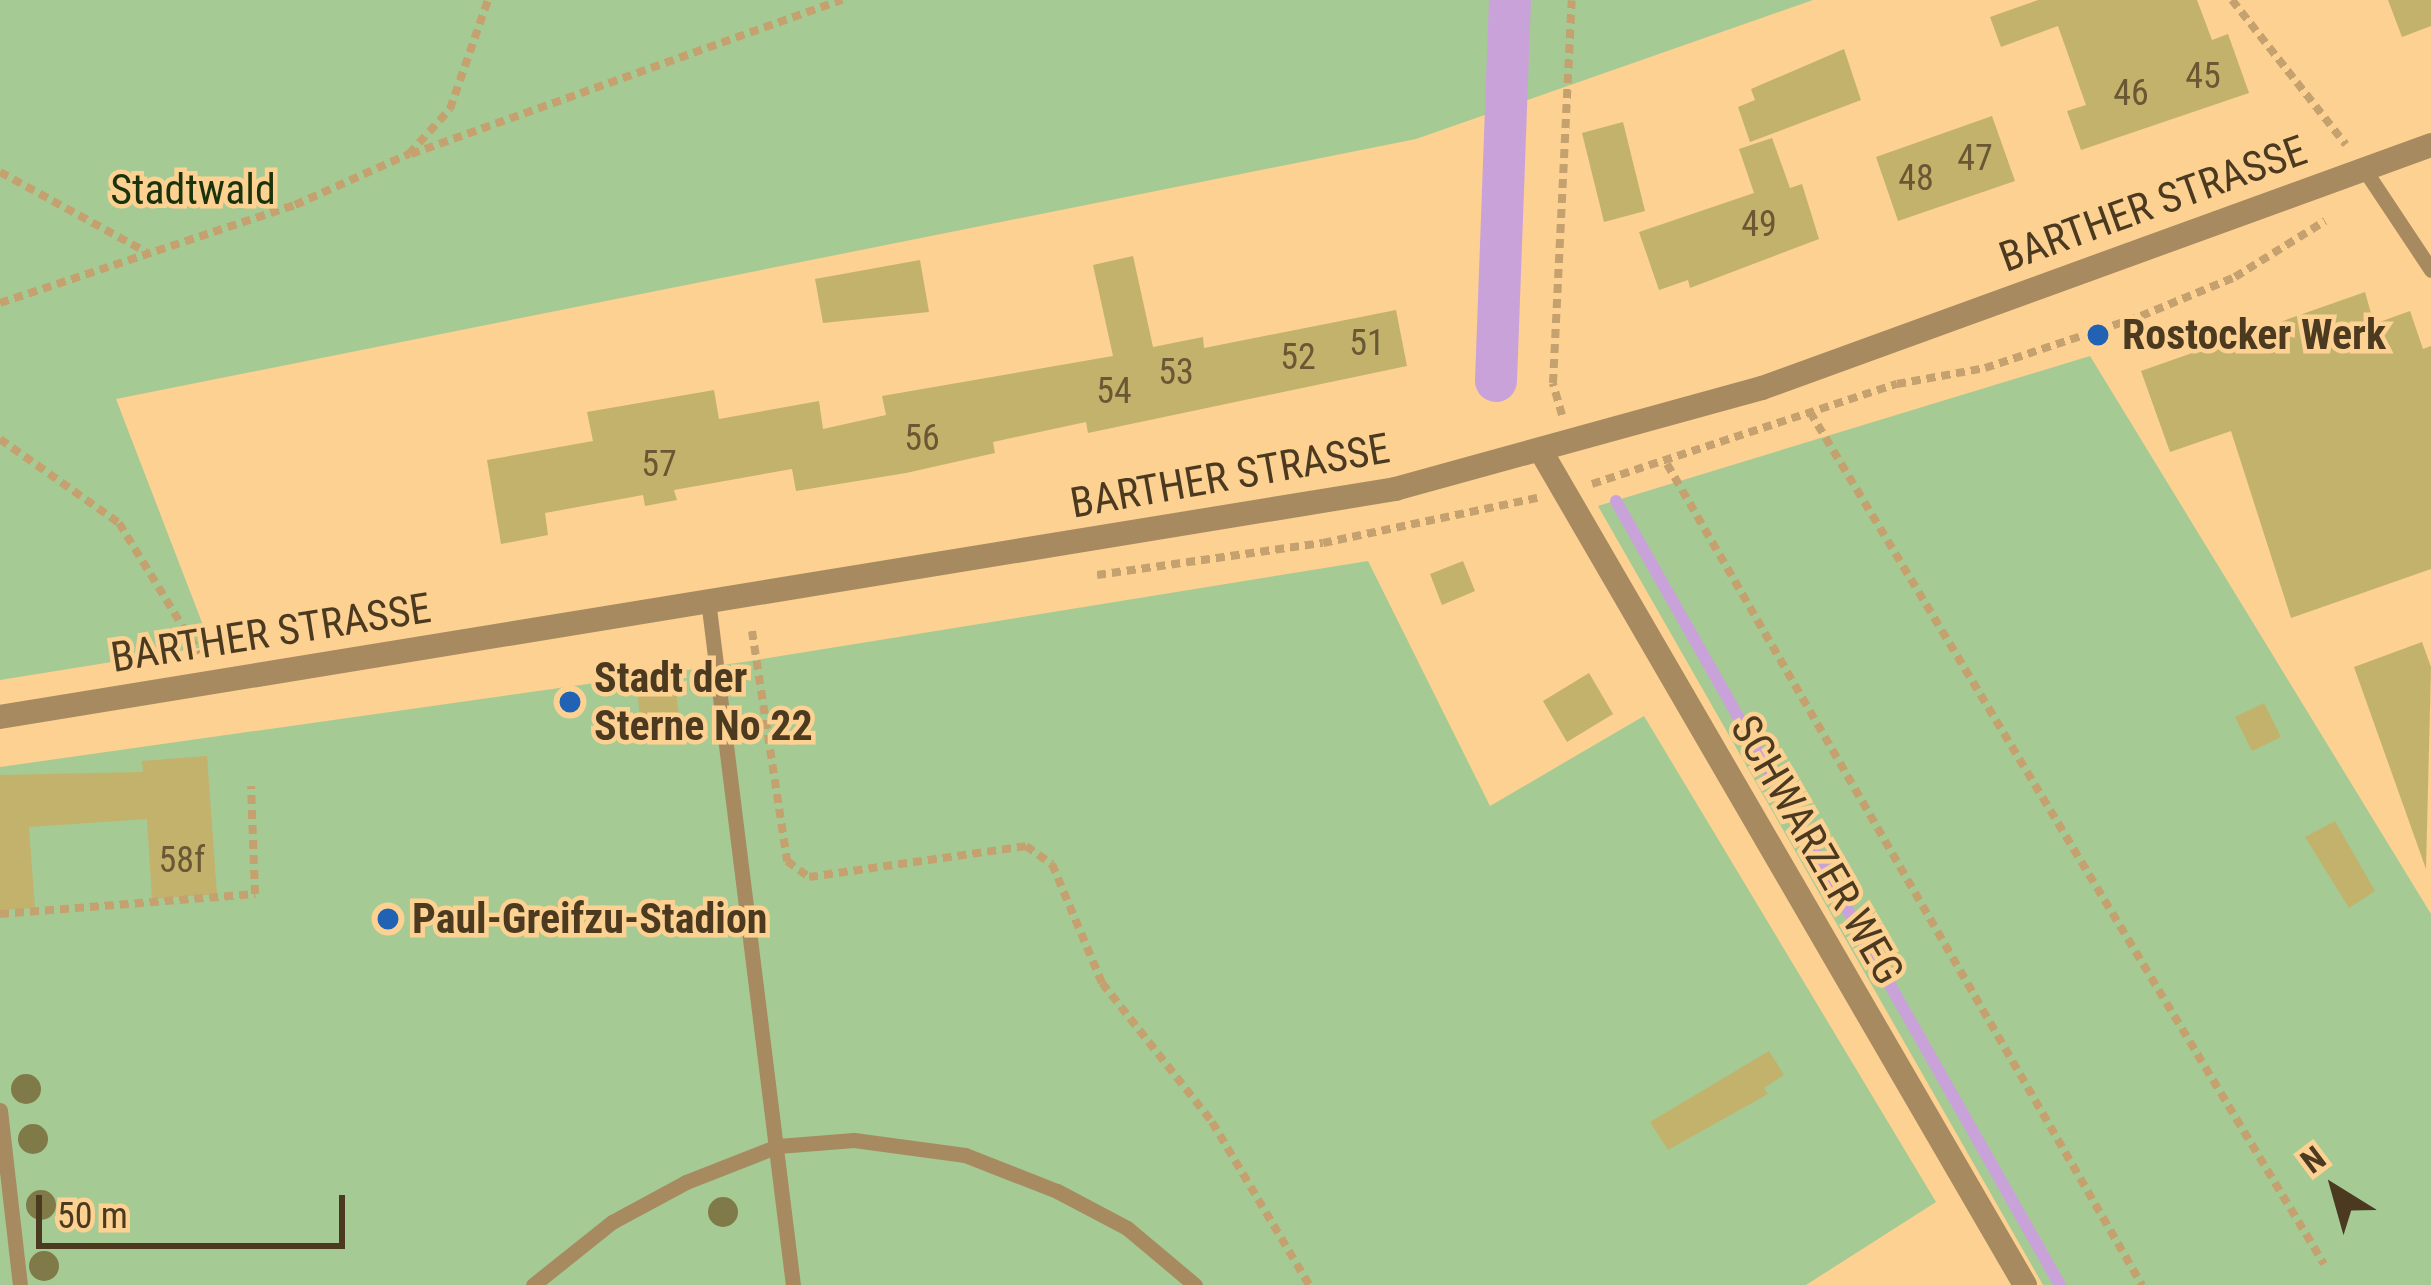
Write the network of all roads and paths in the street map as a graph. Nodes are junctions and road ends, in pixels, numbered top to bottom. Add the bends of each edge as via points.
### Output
1 (488, 0) edge
2 (842, 0) edge
3 (1572, 0) edge
4 (2232, 0) edge
5 (2431, 145) edge
6 (409, 154) junction
7 (2364, 169) junction
8 (0, 172) edge
9 (2330, 218) dead end
10 (147, 253) junction
11 (2431, 270) edge
12 (0, 303) edge
13 (1810, 412) junction
14 (0, 439) edge
15 (1570, 446) junction
16 (1542, 453) junction
17 (1666, 464) junction
18 (1563, 492) junction
19 (708, 599) junction
20 (752, 631) dead end
21 (216, 682) junction
22 (0, 717) edge
23 (251, 786) dead end
24 (0, 914) edge
25 (0, 1110) edge
26 (778, 1146) junction
27 (2324, 1264) dead end
28 (20, 1285) edge
29 (533, 1285) edge
30 (793, 1285) edge
31 (1196, 1285) edge
32 (1310, 1285) edge
33 (2025, 1285) edge
34 (2143, 1285) edge

1 - 6 path via 450,109
2 - 6 path
3 - 15 path via 1553,383
4 - 7 path
5 - 7 street, BARTHER STRASSE
6 - 10 path via 295,205
7 - 11 lane
7 - 15 street, BARTHER STRASSE via 1762,388
8 - 10 path
9 - 13 path via 2235,277 2141,316 1985,368
10 - 12 path
13 - 17 path
13 - 27 path
14 - 21 path via 119,523
15 - 16 street, BARTHER STRASSE
16 - 18 street, SCHWARZER WEG
16 - 19 street, BARTHER STRASSE via 1284,508
17 - 18 path
17 - 34 path
18 - 33 street, SCHWARZER WEG
19 - 21 street, BARTHER STRASSE
19 - 26 lane
20 - 32 path via 787,862 808,877 1026,846 1052,864 1102,983 1212,1122
21 - 22 street, BARTHER STRASSE
23 - 24 path via 255,893
25 - 28 lane
26 - 29 lane via 612,1222
26 - 30 lane
26 - 31 lane via 854,1140 965,1155 1127,1228

